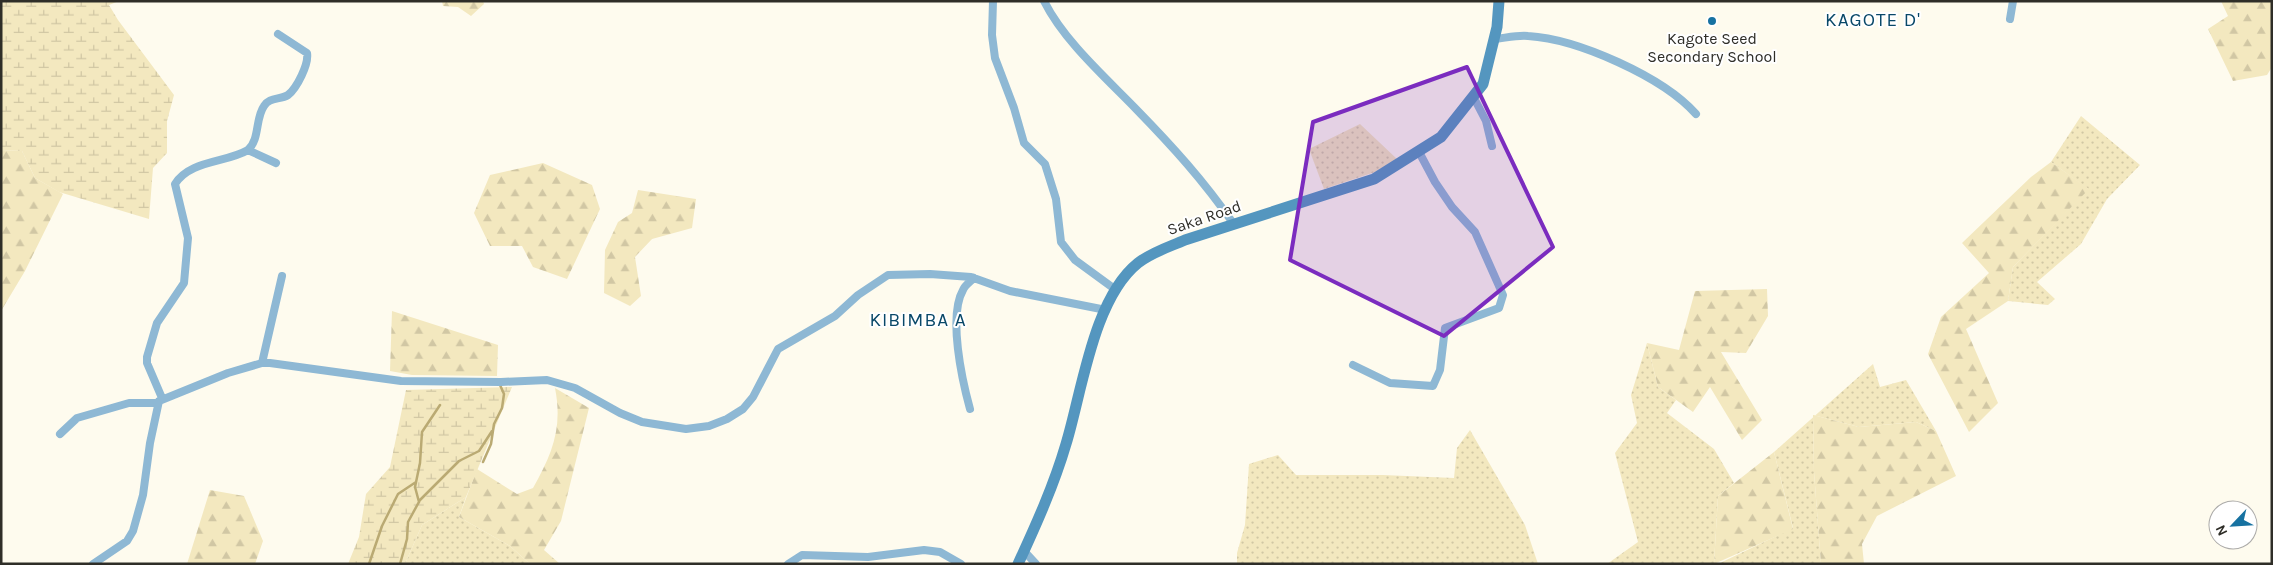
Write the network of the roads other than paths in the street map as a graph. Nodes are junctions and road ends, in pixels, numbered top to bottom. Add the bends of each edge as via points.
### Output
1 (993, 1) edge
2 (1044, 1) edge
3 (1499, 1) edge
4 (2014, 1) edge
5 (2010, 19) dead end
6 (278, 34) dead end
7 (1494, 39) junction
8 (1474, 98) junction
9 (1696, 114) dead end
10 (1492, 146) dead end
11 (248, 150) junction
12 (1419, 152) junction
13 (276, 163) dead end
14 (1232, 223) junction
15 (282, 276) dead end
16 (974, 278) junction
17 (1116, 290) junction
18 (1106, 310) junction
19 (262, 363) junction
20 (1353, 364) dead end
21 (160, 401) junction
22 (970, 409) dead end
23 (60, 434) dead end
24 (1024, 551) junction
25 (92, 564) edge
26 (788, 564) edge
27 (961, 564) edge
28 (1018, 564) edge
29 (1036, 564) edge

1 - 17 street via 995,58 1024,143 1046,164 1056,199 1061,242 1075,260
2 - 14 street via 1058,23 1105,78 1198,175
3 - 7 main road, Saka Road
4 - 5 street
6 - 11 street via 303,49 308,60 287,96 269,101 263,107 253,145
7 - 8 main road, Saka Road via 1487,74
7 - 9 street via 1528,36 1570,44 1655,80 1685,101
8 - 10 street via 1486,121
8 - 12 main road, Saka Road via 1441,137
11 - 13 street
11 - 21 street via 190,171 175,184 188,238 184,283 157,322 147,357
12 - 14 main road, Saka Road via 1374,179
12 - 20 street via 1452,207 1475,232 1502,295 1499,308 1445,328 1440,370 1433,386 1390,383
14 - 17 main road, Saka Road via 1156,252 1138,264
15 - 19 street
16 - 18 street via 1010,291
16 - 19 street via 888,275 858,295 836,316 778,349 754,397 743,409 709,426 686,429 642,422 574,388 546,380 401,381
16 - 22 street via 963,290 957,324 958,356
17 - 18 main road, Saka Road
18 - 24 main road, Saka Road via 1095,336 1066,444
19 - 21 street
21 - 23 street via 130,403 77,418
21 - 25 street via 133,531 127,541
24 - 28 main road, Saka Road
24 - 29 street
26 - 27 street via 802,555 868,557 924,550 940,552

